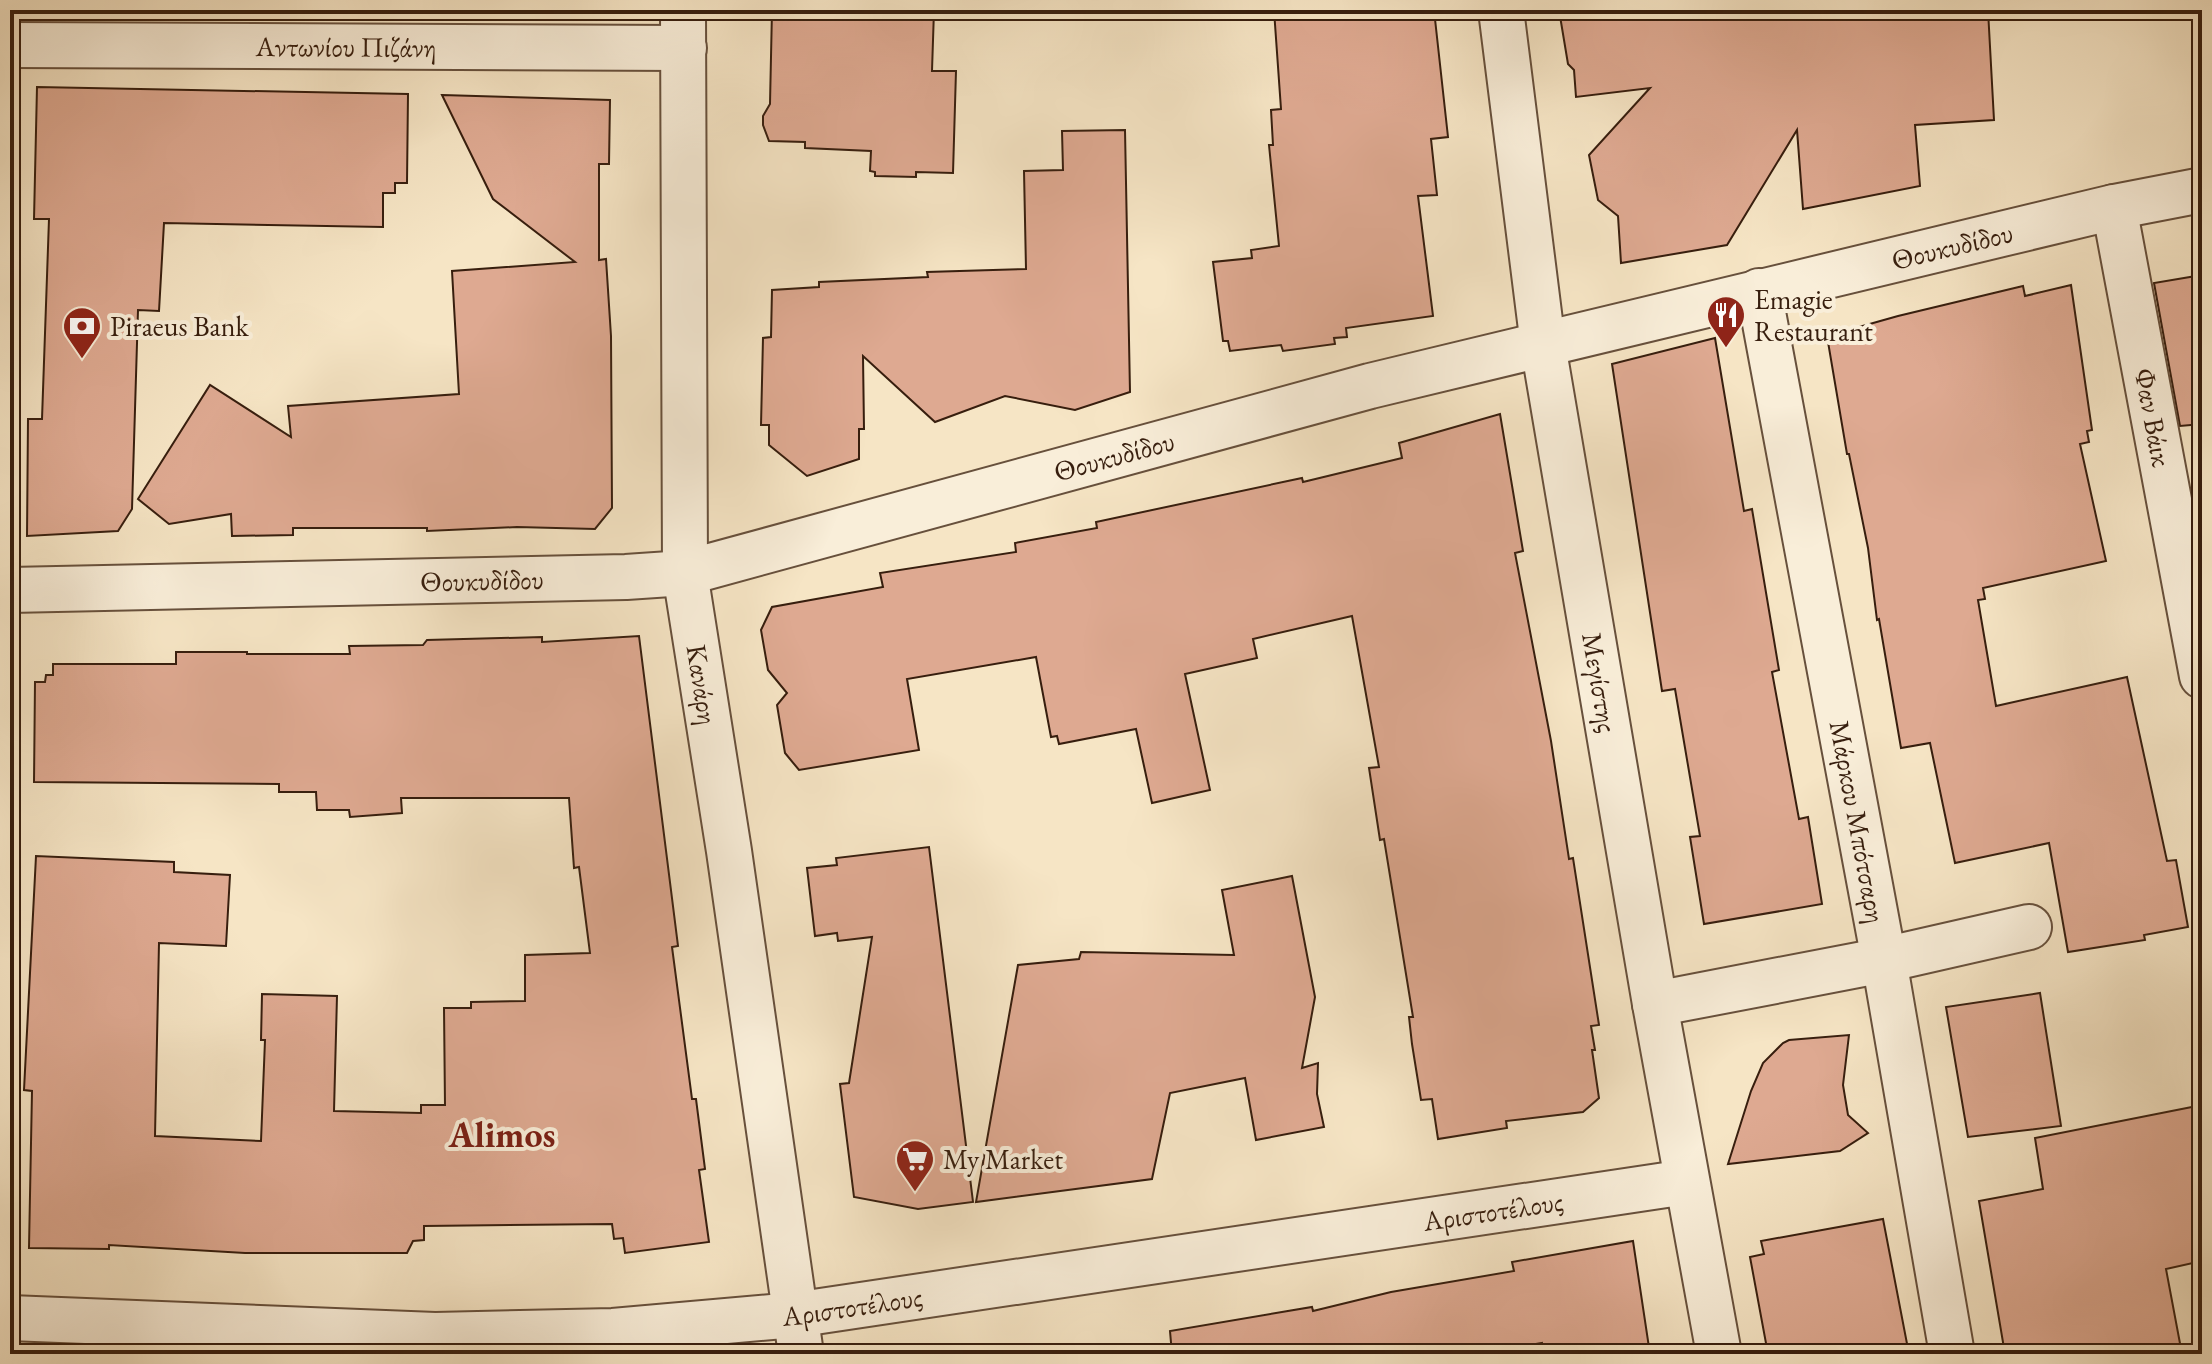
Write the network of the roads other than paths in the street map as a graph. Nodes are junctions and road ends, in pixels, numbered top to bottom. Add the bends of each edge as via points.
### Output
1 (1501, 10) edge
2 (684, 29) edge
3 (10, 45) edge
4 (2202, 190) edge
5 (2114, 207) junction
6 (1759, 291) junction
7 (1543, 345) junction
8 (685, 573) junction
9 (10, 590) edge
10 (2202, 676) edge
11 (2029, 927) dead end
12 (1884, 960) junction
13 (1655, 1004) junction
14 (1686, 1182) junction
15 (10, 1318) edge
16 (797, 1334) edge
17 (1719, 1354) edge
18 (1952, 1354) edge

1 - 7 street, Μεγίστης
2 - 3 street, Αντωνίου Πιζάνη
2 - 8 street, Κανάρη
4 - 5 street, Θουκυδίδου
5 - 6 street, Θουκυδίδου
5 - 10 street, Φαν Βάικ
6 - 7 street, Θουκυδίδου
6 - 12 street, Μάρκου Μπότσαρη
7 - 8 street, Θουκυδίδου via 1355,390
7 - 13 street, Μεγίστης
8 - 9 street, Θουκυδίδου
8 - 16 street, Κανάρη
11 - 12 street
12 - 13 street
12 - 18 street, Μάρκου Μπότσαρη
13 - 14 street, Μεγίστης
14 - 16 street, Αριστοτέλους
14 - 17 street, Μεγίστης
15 - 16 street, Αριστοτέλους via 435,1335

